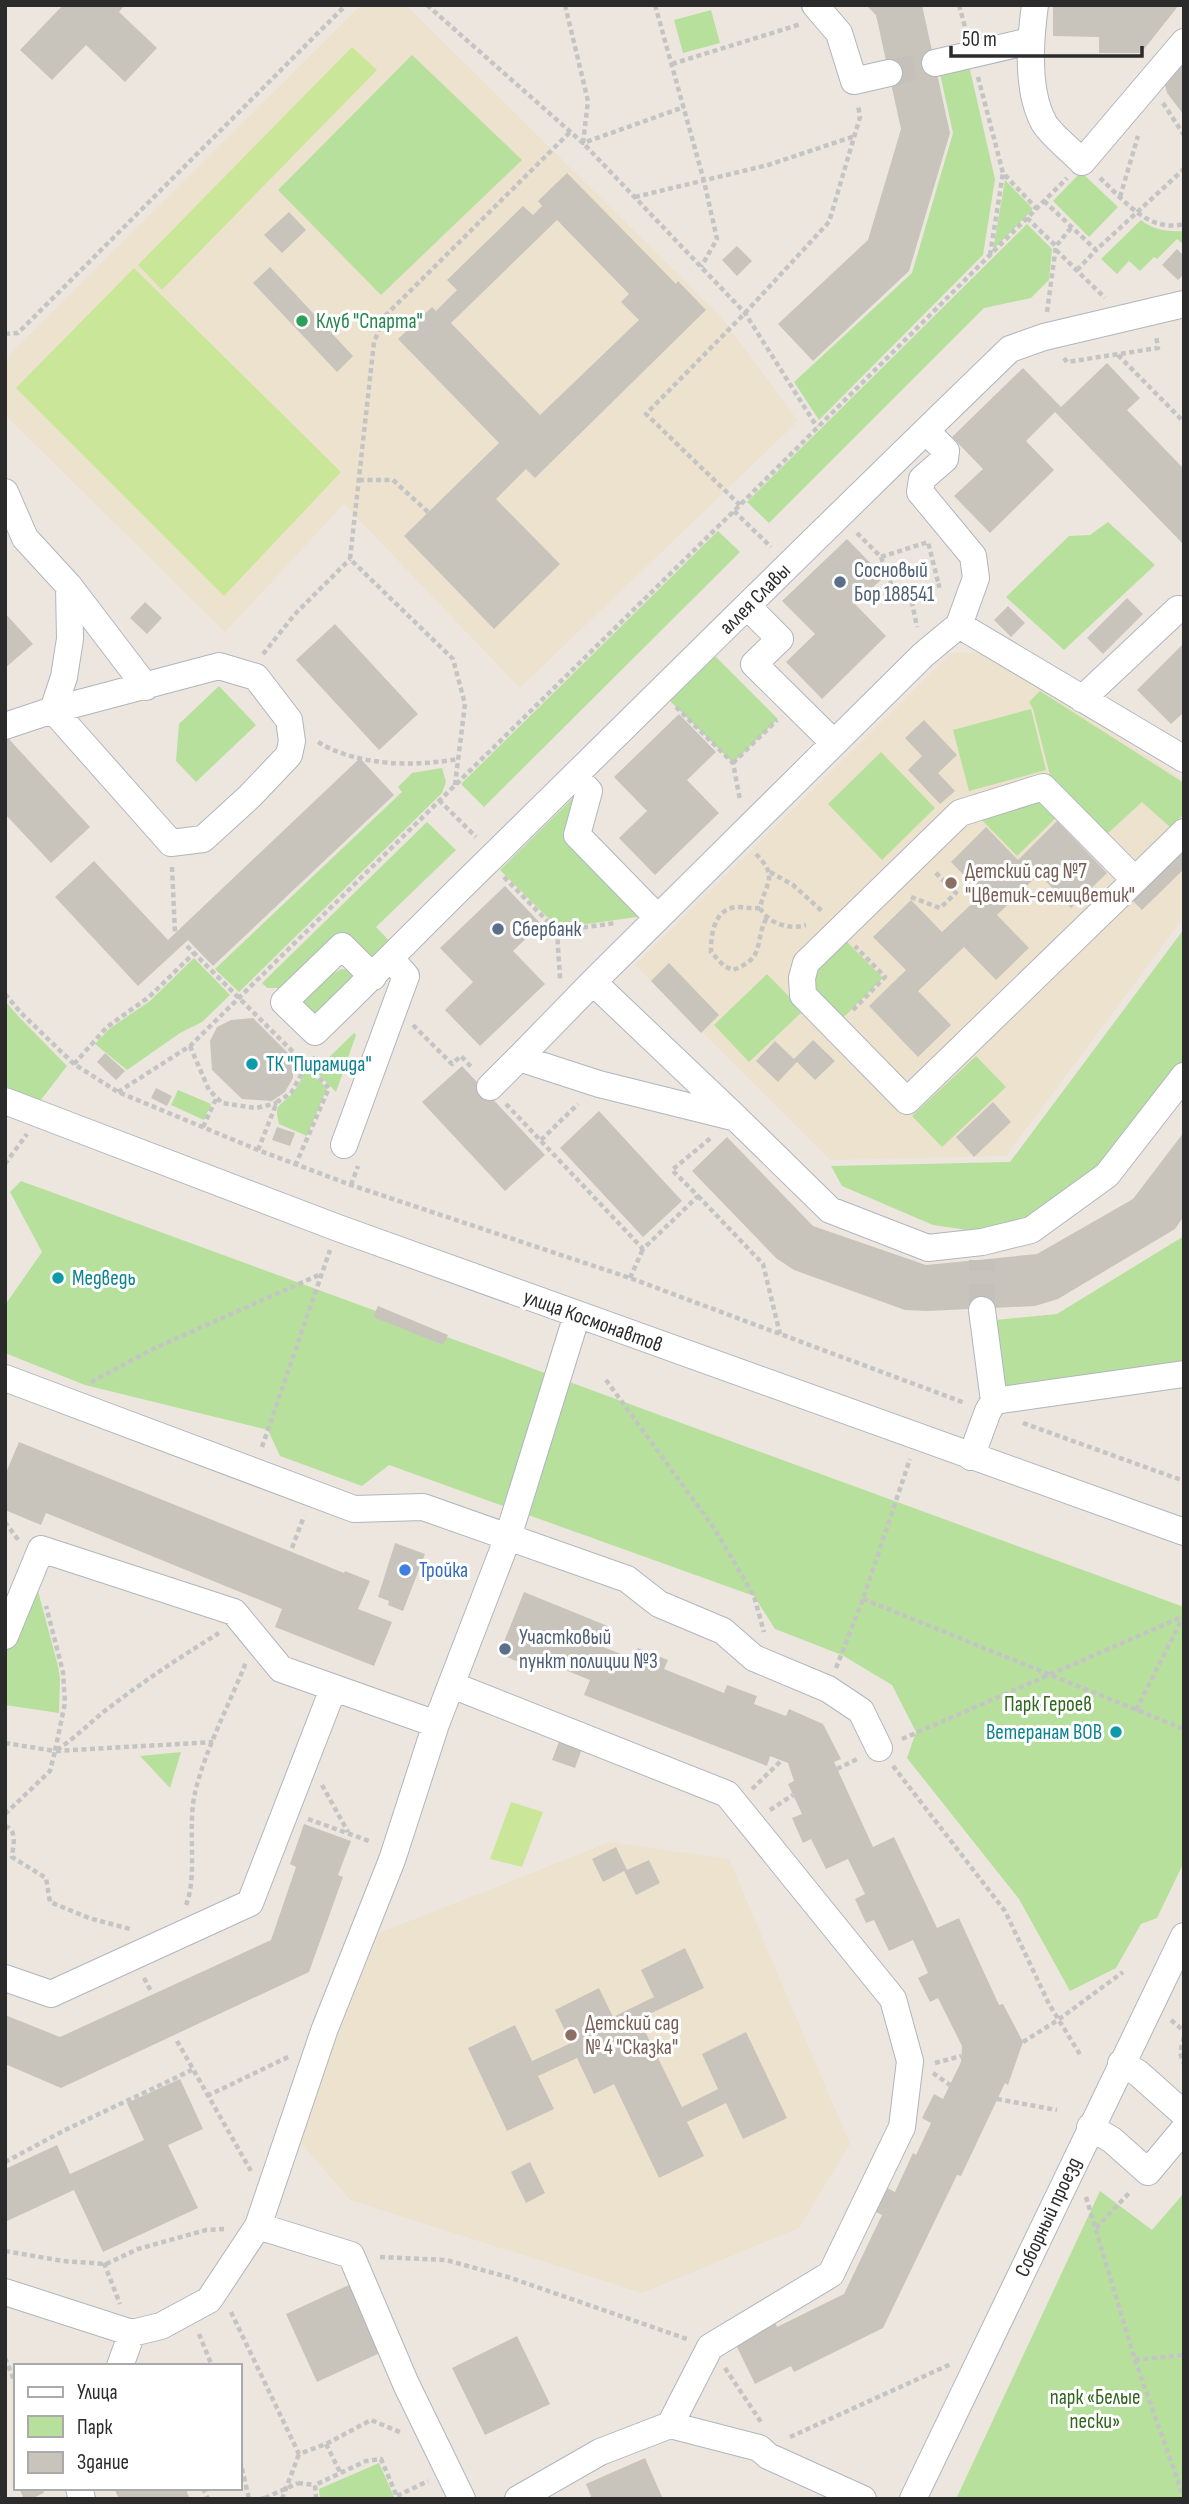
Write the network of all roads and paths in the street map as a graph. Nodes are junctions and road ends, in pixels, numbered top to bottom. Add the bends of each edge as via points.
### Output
1 (346, 5) edge
2 (427, 5) edge
3 (565, 5) edge
4 (655, 5) edge
5 (1035, 5) edge
6 (820, 11) edge
7 (1030, 41) junction
8 (1184, 42) edge
9 (972, 53) junction
10 (934, 63) tunnel mouth
11 (672, 64) junction
12 (889, 73) tunnel mouth
13 (854, 81) junction
14 (1147, 85) junction
15 (684, 107) junction
16 (570, 132) junction
17 (1184, 135) edge
18 (855, 136) junction
19 (583, 143) junction
20 (1082, 162) junction
21 (1184, 169) edge
22 (1003, 173) junction
23 (704, 181) junction
24 (634, 197) junction
25 (1044, 201) junction
26 (1037, 209) junction
27 (1137, 213) junction
28 (1027, 218) junction
29 (1184, 224) edge
30 (1072, 228) junction
31 (1056, 248) junction
32 (1096, 250) junction
33 (989, 256) junction
34 (701, 267) junction
35 (1077, 270) junction
36 (1110, 303) dead end
37 (1184, 304) edge
38 (745, 313) junction
39 (5, 334) edge
40 (1044, 337) junction
41 (1117, 354) dead end
42 (1184, 422) edge
43 (817, 428) junction
44 (926, 431) junction
45 (359, 480) junction
46 (5, 492) edge
47 (740, 505) junction
48 (734, 511) junction
49 (428, 512) dead end
50 (855, 531) dead end
51 (15, 538) edge
52 (778, 554) dead end
53 (881, 557) junction
54 (350, 559) junction
55 (69, 586) junction
56 (748, 607) junction
57 (1178, 609) dead end
58 (959, 625) junction
59 (247, 674) junction
60 (146, 687) junction
61 (668, 699) dead end
62 (1082, 699) junction
63 (53, 710) junction
64 (769, 710) dead end
65 (289, 720) junction
66 (5, 726) edge
67 (834, 743) junction
68 (1184, 758) edge
69 (458, 759) junction
70 (733, 763) junction
71 (575, 776) junction
72 (454, 786) junction
73 (439, 800) junction
74 (746, 831) junction
75 (470, 832) dead end
76 (1184, 832) edge
77 (171, 843) junction
78 (496, 869) dead end
79 (770, 872) dead end
80 (1135, 880) junction
81 (760, 908) dead end
82 (826, 915) dead end
83 (657, 917) junction
84 (767, 917) dead end
85 (557, 931) junction
86 (175, 933) dead end
87 (187, 946) dead end
88 (194, 953) junction
89 (593, 982) junction
90 (5, 994) edge
91 (238, 999) junction
92 (571, 1005) junction
93 (410, 1022) dead end
94 (190, 1046) junction
95 (519, 1058) junction
96 (74, 1064) junction
97 (1184, 1076) edge
98 (599, 1084) junction
99 (490, 1087) junction
100 (118, 1092) junction
101 (216, 1099) junction
102 (5, 1101) edge
103 (277, 1102) dead end
104 (736, 1118) junction
105 (203, 1127) junction
106 (27, 1133) dead end
107 (541, 1140) junction
108 (344, 1145) dead end
109 (5, 1164) edge
110 (296, 1164) junction
111 (698, 1196) junction
112 (331, 1246) dead end
113 (643, 1249) junction
114 (321, 1274) junction
115 (630, 1278) junction
116 (982, 1310) tunnel mouth
117 (577, 1315) junction
118 (780, 1334) junction
119 (1184, 1374) edge
120 (5, 1378) edge
121 (606, 1380) dead end
122 (85, 1385) dead end
123 (991, 1406) junction
124 (260, 1455) dead end
125 (971, 1457) junction
126 (909, 1462) dead end
127 (1184, 1480) edge
128 (312, 1493) junction
129 (1184, 1532) edge
130 (508, 1537) junction
131 (292, 1548) dead end
132 (863, 1599) junction
133 (45, 1603) dead end
134 (1184, 1616) edge
135 (248, 1629) junction
136 (5, 1636) edge
137 (774, 1666) junction
138 (1048, 1674) junction
139 (452, 1685) junction
140 (333, 1689) junction
141 (828, 1689) junction
142 (1136, 1710) junction
143 (436, 1724) junction
144 (1184, 1729) edge
145 (214, 1742) junction
146 (5, 1743) edge
147 (879, 1748) junction
148 (55, 1751) junction
149 (307, 1756) junction
150 (782, 1760) dead end
151 (736, 1804) junction
152 (285, 1811) junction
153 (5, 1814) edge
154 (5, 1826) edge
155 (348, 1833) junction
156 (383, 1846) dead end
157 (184, 1912) dead end
158 (125, 1929) dead end
159 (1184, 1936) edge
160 (1123, 1972) dead end
161 (5, 1978) edge
162 (1058, 2020) junction
163 (1184, 2037) edge
164 (177, 2041) dead end
165 (1023, 2042) dead end
166 (300, 2052) dead end
167 (1081, 2056) dead end
168 (1121, 2063) junction
169 (1184, 2064) edge
170 (192, 2070) junction
171 (207, 2096) junction
172 (997, 2099) dead end
173 (1057, 2110) dead end
174 (1184, 2113) edge
175 (1090, 2127) junction
176 (1184, 2129) edge
177 (5, 2162) edge
178 (1147, 2172) junction
179 (1085, 2194) dead end
180 (267, 2199) junction
181 (258, 2226) junction
182 (1096, 2228) junction
183 (5, 2251) edge
184 (351, 2255) junction
185 (104, 2263) junction
186 (219, 2286) junction
187 (5, 2292) edge
188 (189, 2311) junction
189 (132, 2333) junction
190 (710, 2347) junction
191 (1184, 2355) edge
192 (5, 2358) edge
193 (1135, 2360) junction
194 (956, 2362) dead end
195 (121, 2364) edge
196 (211, 2364) edge
197 (14, 2380) edge
198 (670, 2425) junction
199 (764, 2426) dead end
200 (407, 2434) dead end
201 (786, 2439) dead end
202 (326, 2444) junction
203 (299, 2454) junction
204 (242, 2469) edge
205 (341, 2473) junction
206 (423, 2483) dead end
207 (315, 2486) junction
208 (398, 2497) edge
209 (1184, 2498) edge
210 (249, 2499) edge
211 (263, 2499) edge
212 (282, 2499) edge
213 (316, 2499) edge
214 (462, 2499) edge
215 (518, 2499) edge
216 (863, 2499) edge
217 (913, 2499) edge

1 - 39 path via 18,333
2 - 16 path
3 - 19 path via 589,101
4 - 11 path
5 - 7 street
6 - 11 path
6 - 13 street via 839,33
7 - 9 street
7 - 20 street via 1033,89 1044,124
8 - 14 street
9 - 10 street
9 - 22 path
11 - 15 path
12 - 13 street
13 - 18 path via 860,117
14 - 17 path
14 - 20 street
15 - 19 path
15 - 23 path
16 - 19 path
16 - 45 path via 385,316 374,342
18 - 23 path
18 - 38 path via 829,222
19 - 24 path
20 - 25 path
20 - 27 path
21 - 27 path
22 - 26 path
22 - 33 path
23 - 24 path
23 - 34 path via 717,239
24 - 34 path
25 - 26 path
25 - 30 path
26 - 28 path
27 - 29 path via 1155,223
27 - 32 path
28 - 31 path
28 - 33 path
30 - 31 path
30 - 32 path
31 - 35 path
31 - 40 path
32 - 35 path
33 - 43 path
34 - 38 path
35 - 36 path
37 - 40 street, аллея Славы
38 - 43 path
38 - 47 path via 646,414
40 - 44 street, аллея Славы via 1010,349
41 - 42 path
43 - 47 path
44 - 56 street, аллея Славы
44 - 58 street via 946,451 945,459 922,479 920,492 973,556 976,578
45 - 49 path via 393,480
45 - 54 path
46 - 51 street
47 - 48 path
48 - 52 path
48 - 72 path
50 - 53 path
51 - 55 street
53 - 53 path via 896,597 939,586 928,542
54 - 59 path via 295,614
54 - 69 path via 453,659 466,704
55 - 60 street
55 - 63 street via 70,639
56 - 67 street via 780,639 754,664
56 - 71 street, аллея Славы
57 - 62 street
58 - 62 street
58 - 67 street
59 - 60 street via 219,666
59 - 65 street via 257,677
60 - 63 street
61 - 70 path
62 - 68 street
63 - 66 street
63 - 77 street
64 - 70 path via 778,719
65 - 69 path via 323,745 346,754 404,765
65 - 77 street via 289,755 250,796 203,839
67 - 74 street
69 - 72 path
70 - 74 path
71 - 83 street via 589,791 577,835
71 - 108 street, аллея Славы via 382,968 406,976
72 - 73 path
73 - 75 path
73 - 91 path
74 - 83 street
76 - 80 street
77 - 86 path
78 - 85 path
79 - 82 path via 793,885
80 - 80 street via 1043,787 960,813 806,963 803,995 907,1101
81 - 84 path via 734,907 716,920 711,951 724,966 733,970 750,962 758,951
83 - 85 path
83 - 89 street
85 - 92 path via 561,978 553,986
87 - 88 path
88 - 91 path
88 - 96 path via 149,996 107,1027
89 - 92 street
89 - 104 street
90 - 96 path
91 - 94 path
91 - 110 path via 328,1088
92 - 95 street
93 - 99 path via 452,1064 461,1056
94 - 100 path
94 - 101 path
95 - 98 street
95 - 99 street
96 - 100 path
97 - 104 street via 1107,1175 1031,1230 982,1251 929,1248 830,1210
98 - 104 street
98 - 107 path
99 - 107 path
100 - 105 path
101 - 103 path via 246,1108
101 - 105 path
102 - 117 street, улица Космонавтов
104 - 111 path via 672,1170
105 - 110 path
106 - 109 path
107 - 113 path
110 - 115 path
111 - 113 path
111 - 118 path via 763,1265
112 - 114 path
113 - 115 path
114 - 122 path via 157,1347
114 - 124 path
115 - 118 path
116 - 123 street
117 - 125 street, улица Космонавтов
117 - 130 street
118 - 123 path
119 - 123 street
120 - 128 street
121 - 137 path via 714,1528 754,1596
123 - 125 street
123 - 127 path
125 - 129 street, улица Космонавтов
126 - 132 path
128 - 130 street via 354,1509 423,1507
128 - 131 path
130 - 137 street via 627,1579 659,1604 723,1631 754,1658
130 - 139 street
132 - 138 path
132 - 141 path
133 - 148 path via 64,1672 65,1703
134 - 138 path
134 - 142 path
135 - 136 street via 234,1612 41,1549
135 - 140 street via 281,1669
135 - 145 path
135 - 148 path via 137,1686
137 - 141 street
138 - 142 path
138 - 147 path
139 - 143 street
139 - 151 street via 727,1794
140 - 143 street
140 - 149 street
141 - 147 street via 860,1711
142 - 144 path
143 - 180 street via 392,1860 324,2031
145 - 148 path
145 - 157 path via 195,1793 191,1893
146 - 148 path
147 - 162 path via 1005,1911
148 - 153 path via 50,1771
149 - 152 street
149 - 155 path
150 - 151 path
151 - 190 street via 893,1999 910,2061 902,2127 831,2274
152 - 155 path
152 - 161 street via 250,1903 51,1994
154 - 158 path via 14,1833 12,1857 46,1878 50,1902
155 - 156 path
159 - 168 street, Соборный проезд
160 - 162 path
162 - 165 path
162 - 167 path
163 - 169 path via 1180,2053
164 - 170 path
166 - 171 path
168 - 174 street
168 - 175 street, Соборный проезд
170 - 171 path
170 - 177 path
171 - 180 path
172 - 173 path
175 - 178 street
175 - 217 street, Соборный проезд
176 - 178 street
178 - 182 path
179 - 182 path
180 - 181 street
181 - 184 street
181 - 185 path via 206,2230
181 - 186 street
182 - 193 path
183 - 185 path
184 - 190 path via 446,2260
184 - 214 street
185 - 189 path
186 - 188 street via 209,2300
186 - 203 path
187 - 189 street
188 - 189 street via 161,2326
188 - 196 path
189 - 195 street
190 - 198 street
190 - 199 path
191 - 193 path
192 - 197 path
193 - 209 path
194 - 201 path
198 - 215 street via 600,2452
198 - 216 street via 759,2448
200 - 202 path via 371,2420
202 - 203 path
202 - 205 path
203 - 212 path
204 - 210 path
205 - 207 path
205 - 208 path via 381,2459
206 - 208 path
207 - 211 path, bridge via 298,2483
207 - 213 path

